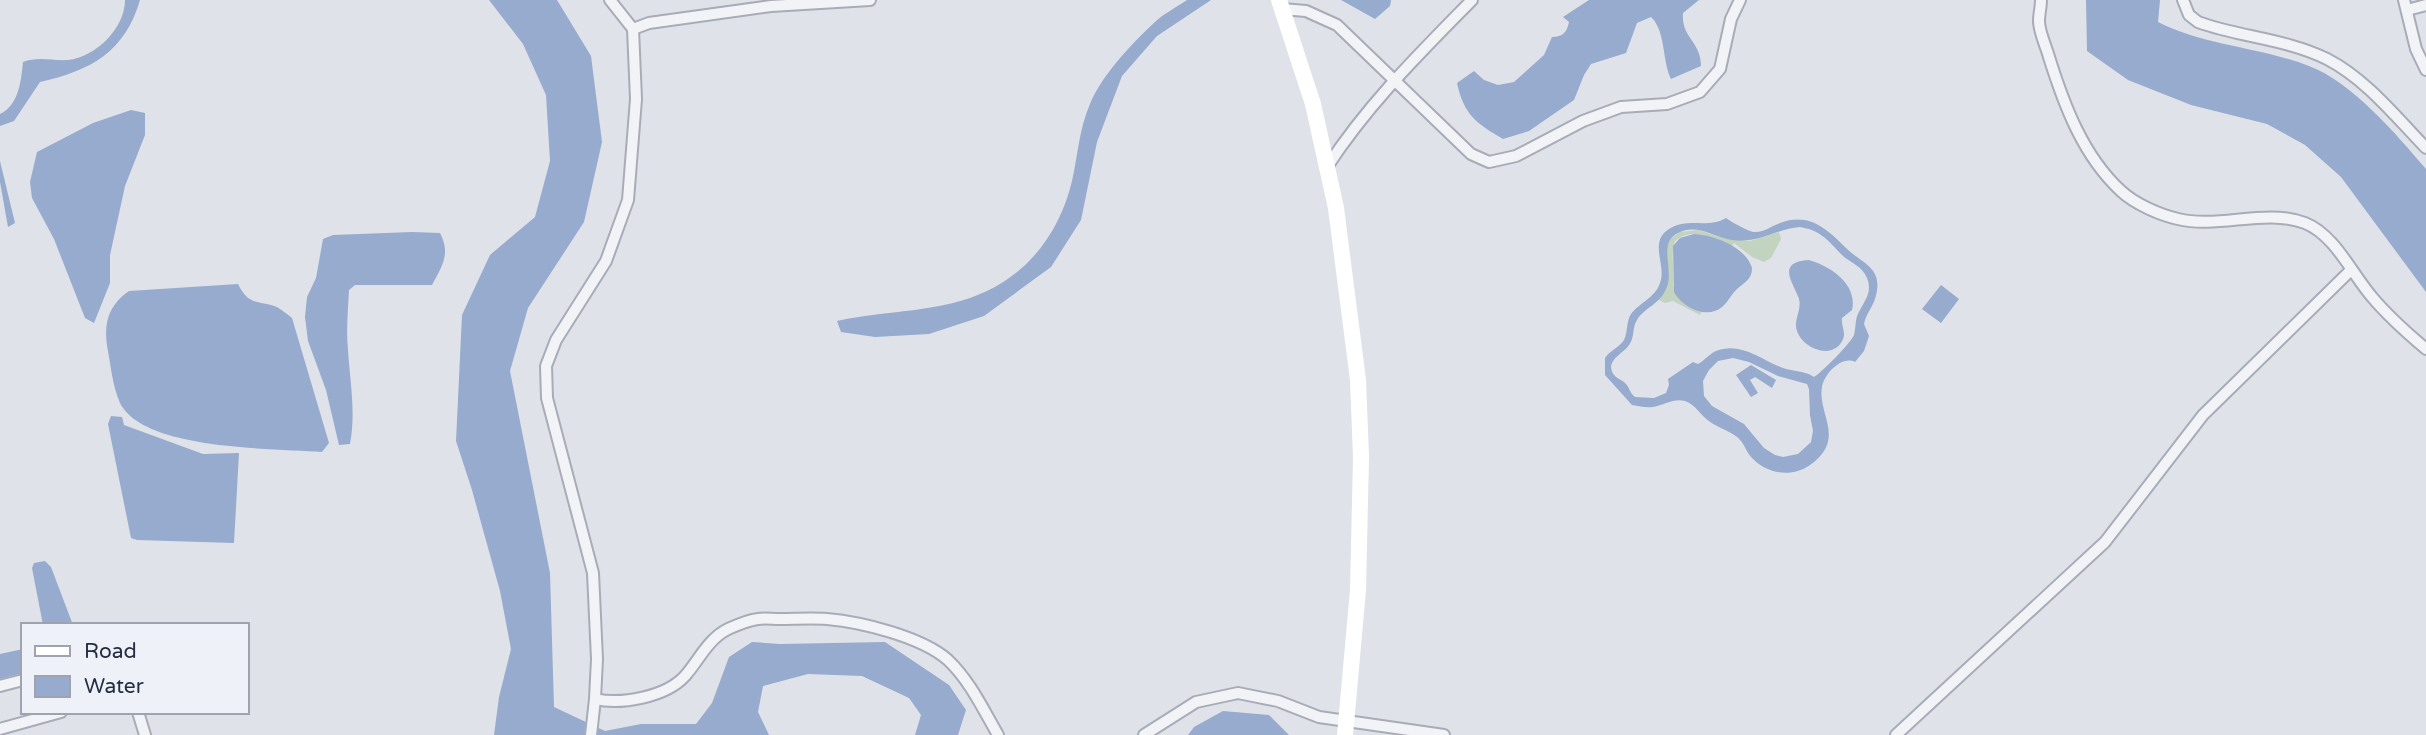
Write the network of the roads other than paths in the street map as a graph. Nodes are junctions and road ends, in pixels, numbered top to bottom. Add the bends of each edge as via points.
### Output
1 (610, 0) edge
2 (870, 0) edge
3 (1472, 0) edge
4 (1740, 0) edge
5 (2041, 0) edge
6 (2183, 0) edge
7 (1280, 5) edge
8 (2406, 5) edge
9 (2426, 5) edge
10 (633, 29) junction
11 (2426, 70) edge
12 (1394, 79) junction
13 (2426, 148) edge
14 (1327, 167) junction
15 (2351, 271) junction
16 (2426, 349) edge
17 (21, 681) edge
18 (0, 686) edge
19 (595, 699) junction
20 (54, 714) edge
21 (139, 714) edge
22 (1346, 728) edge
23 (0, 729) edge
24 (145, 735) edge
25 (591, 735) edge
26 (998, 735) edge
27 (1144, 735) edge
28 (1444, 735) edge
29 (1896, 735) edge

1 - 10 street
2 - 10 street via 771,6
3 - 12 street
4 - 12 street via 1720,69 1700,92 1667,104 1621,107 1516,156 1489,162 1471,154
5 - 15 street via 2039,23 2060,92 2095,162 2124,194 2180,220 2304,223 2331,242
6 - 13 street via 2198,22 2304,51 2344,69
7 - 12 street via 1337,25
7 - 14 street via 1313,104
8 - 9 street
8 - 11 street
10 - 19 street via 636,100 628,200 606,261 556,340 547,366 547,398 593,573
12 - 14 street
14 - 22 street via 1350,305 1361,457
15 - 16 street
15 - 29 street via 2203,415 2105,542
17 - 18 street
19 - 25 street
19 - 26 street via 635,699 672,687 720,634 745,622 758,618 828,619 914,640 945,658 965,677
20 - 23 street
21 - 24 street
22 - 27 street via 1278,701 1238,693 1196,702
22 - 28 street

